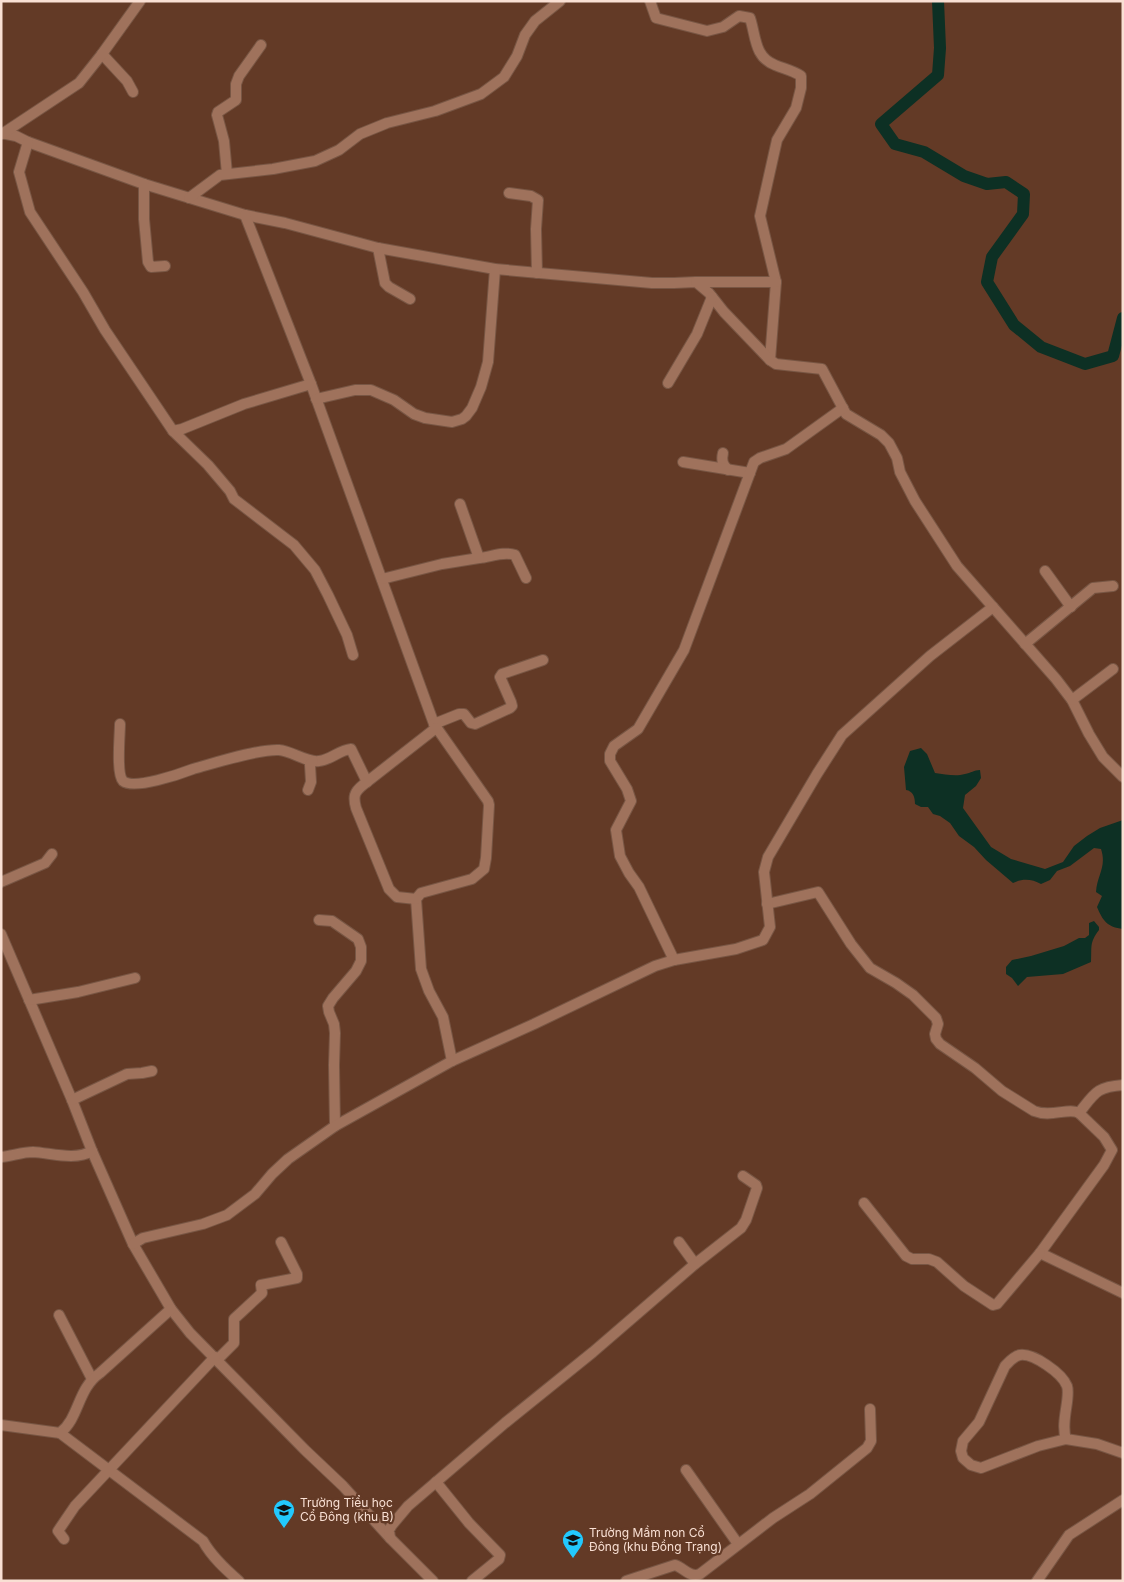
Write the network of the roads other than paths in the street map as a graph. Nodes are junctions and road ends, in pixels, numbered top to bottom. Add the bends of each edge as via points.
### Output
1 (140, 1) edge
2 (560, 1) edge
3 (650, 1) edge
4 (261, 45) dead end
5 (102, 54) junction
6 (134, 92) dead end
7 (2, 133) edge
8 (28, 142) junction
9 (227, 174) junction
10 (144, 184) junction
11 (509, 193) dead end
12 (189, 198) junction
13 (245, 215) junction
14 (378, 248) junction
15 (165, 266) dead end
16 (495, 269) junction
17 (537, 273) junction
18 (696, 282) junction
19 (776, 282) junction
20 (712, 298) junction
21 (410, 299) dead end
22 (770, 360) junction
23 (668, 383) dead end
24 (311, 384) junction
25 (316, 399) junction
26 (843, 408) junction
27 (173, 431) junction
28 (723, 454) dead end
29 (683, 462) dead end
30 (728, 470) junction
31 (750, 474) junction
32 (460, 504) dead end
33 (479, 558) junction
34 (1045, 571) dead end
35 (526, 578) dead end
36 (382, 579) junction
37 (1113, 586) dead end
38 (993, 607) junction
39 (1071, 607) junction
40 (1025, 644) junction
41 (352, 655) dead end
42 (543, 660) dead end
43 (1113, 669) dead end
44 (1072, 700) junction
45 (120, 724) dead end
46 (435, 726) junction
47 (312, 761) junction
48 (1123, 777) edge
49 (367, 782) junction
50 (308, 790) dead end
51 (52, 854) dead end
52 (1, 882) edge
53 (416, 899) junction
54 (767, 904) junction
55 (319, 920) dead end
56 (1, 934) edge
57 (674, 960) junction
58 (134, 978) dead end
59 (29, 1000) junction
60 (452, 1061) junction
61 (152, 1070) dead end
62 (1123, 1085) edge
63 (72, 1100) junction
64 (1080, 1113) junction
65 (335, 1126) junction
66 (92, 1151) junction
67 (1, 1157) edge
68 (743, 1176) dead end
69 (864, 1203) dead end
70 (281, 1242) dead end
71 (679, 1242) dead end
72 (134, 1244) junction
73 (1040, 1253) junction
74 (695, 1264) junction
75 (1123, 1293) edge
76 (171, 1309) junction
77 (59, 1315) dead end
78 (216, 1358) junction
79 (92, 1379) junction
80 (870, 1409) dead end
81 (1, 1425) edge
82 (60, 1433) junction
83 (1066, 1439) junction
84 (1123, 1454) edge
85 (108, 1469) junction
86 (686, 1470) dead end
87 (436, 1482) junction
88 (1123, 1500) edge
89 (390, 1538) junction
90 (64, 1539) dead end
91 (738, 1544) junction
92 (239, 1581) edge
93 (433, 1581) edge
94 (472, 1581) edge
95 (626, 1581) edge
96 (1038, 1581) edge

1 - 5 street
2 - 9 street via 535,21 504,77 481,94 360,134 340,150 315,161
3 - 19 street via 656,18 707,31 723,27 738,16 750,18 757,47 766,62 793,70 801,76 796,108 777,140 760,216
4 - 9 street via 239,76 236,100 217,115 224,141
5 - 6 street
5 - 7 street via 79,83
7 - 8 street
8 - 10 street
8 - 27 street via 20,172 30,212 104,330
9 - 12 street via 220,175
10 - 12 street
10 - 15 street via 148,262 151,266
11 - 17 street via 538,200
12 - 13 street
13 - 14 street
13 - 24 street
14 - 16 street
14 - 21 street via 385,283
16 - 17 street
16 - 25 street via 488,362 472,408 462,419 452,422 425,418 370,390
17 - 18 street via 652,283
18 - 19 street
18 - 20 street
19 - 22 street
20 - 22 street
20 - 23 street via 698,334
22 - 26 street via 776,364 822,369
24 - 25 street
24 - 27 street via 244,404
25 - 36 street
26 - 31 street via 786,449 756,460
26 - 38 street via 846,414 889,443 915,501 957,566
27 - 41 street via 208,465 234,499 294,545 315,570 347,636
28 - 30 street via 723,465
29 - 30 street
30 - 31 street
31 - 57 street via 681,658 638,729 617,743 610,754 610,761 631,801 616,830 620,856 639,887
32 - 33 street
33 - 35 street via 503,553 515,555
33 - 36 street
34 - 39 street
36 - 46 street
37 - 39 street via 1093,588
38 - 40 street
38 - 54 street via 930,656 838,740 768,857 764,872
39 - 40 street
40 - 44 street
42 - 46 street via 502,674 501,682 511,702 510,708 475,724 464,714 459,714
43 - 44 street
44 - 48 street via 1103,757
45 - 47 street via 120,775 130,783 166,778 269,751 285,751
46 - 49 street
46 - 53 street via 488,801 486,858 484,868 472,879 421,893
47 - 49 street via 325,760 351,749
47 - 50 street
49 - 53 street via 355,793 354,800 386,884 397,897
51 - 52 street via 45,863
53 - 60 street via 420,969 443,1017
54 - 57 street via 770,926 762,940 736,949
54 - 64 street via 818,892 870,968 913,995 936,1018 936,1039 943,1047 1034,1111
55 - 65 street via 332,921 358,939 361,946 356,971 328,1006 335,1033
56 - 59 street
57 - 60 street
58 - 59 street
59 - 63 street
60 - 65 street
61 - 63 street via 127,1074
62 - 64 street via 1107,1086 1095,1092
63 - 66 street
64 - 73 street via 1112,1150
65 - 72 street via 288,1159 255,1194 227,1215 143,1238
66 - 67 street via 86,1155 34,1152
66 - 72 street
68 - 74 street via 757,1188 746,1220 741,1228
69 - 73 street via 906,1256 937,1262 964,1286 993,1305
70 - 78 street via 297,1278 261,1285 262,1293 234,1319 234,1343
71 - 74 street
72 - 76 street
73 - 75 street
74 - 87 street
76 - 78 street
76 - 79 street
77 - 79 street
78 - 85 street
78 - 89 street
79 - 82 street via 68,1427
80 - 91 street via 871,1441 867,1448 810,1494
81 - 82 street
82 - 85 street
83 - 83 street via 1038,1446 982,1468 971,1465 961,1451 964,1441 979,1422 1004,1366 1019,1355 1035,1358 1063,1379 1067,1387 1063,1431
83 - 84 street via 1097,1444
85 - 90 street via 59,1528 58,1533
85 - 92 street via 203,1541 215,1559
86 - 91 street
87 - 89 street via 392,1525
87 - 94 street via 500,1555
88 - 96 street via 1069,1535
89 - 93 street
91 - 95 street via 696,1576 675,1565

